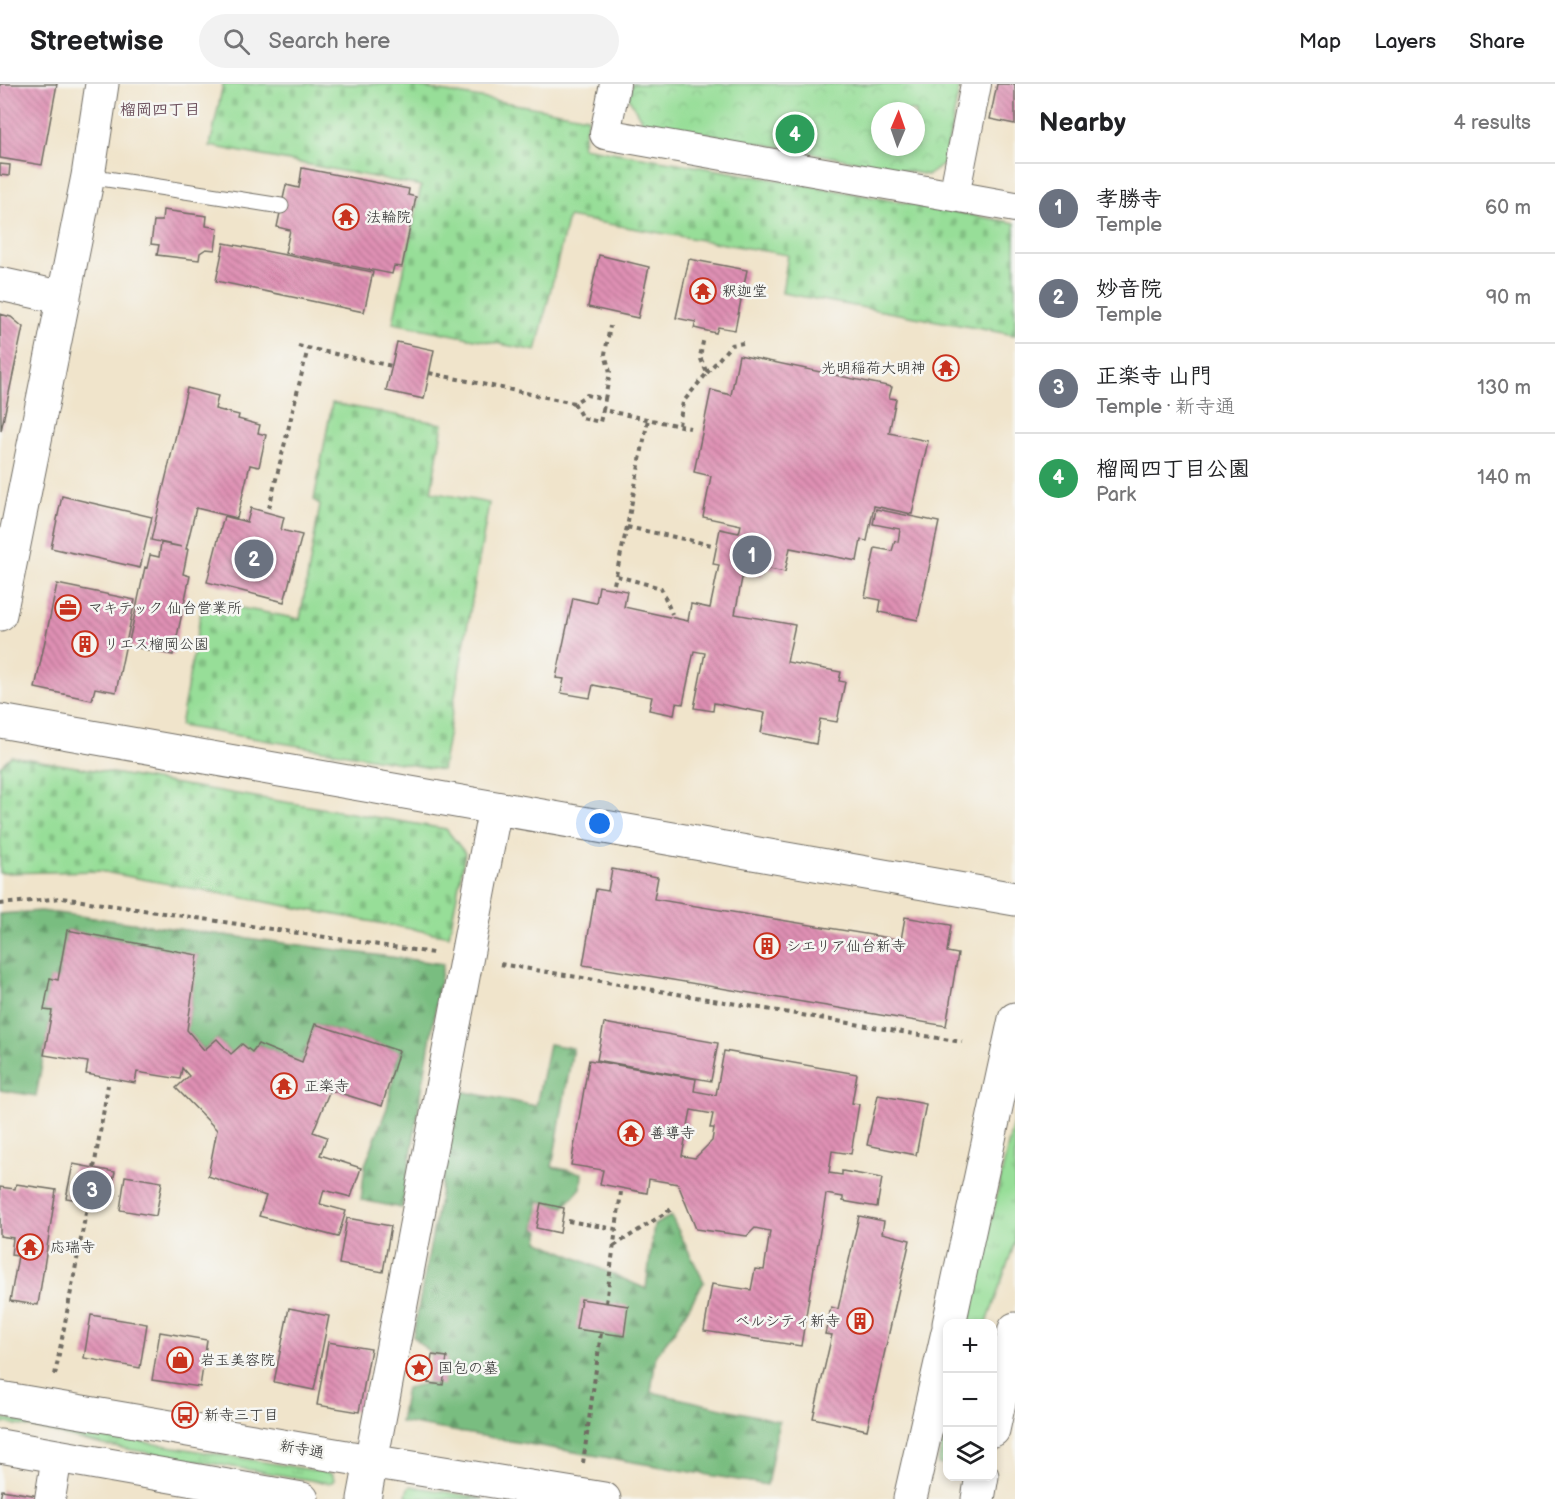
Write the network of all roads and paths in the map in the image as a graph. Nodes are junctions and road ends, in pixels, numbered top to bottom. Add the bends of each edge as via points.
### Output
1 (102, 84) edge
2 (615, 84) edge
3 (976, 84) edge
4 (88, 176) junction
5 (954, 196) junction
6 (281, 206) dead end
7 (1015, 207) edge
8 (0, 284) edge
9 (64, 297) junction
10 (610, 327) dead end
11 (704, 337) dead end
12 (743, 343) dead end
13 (298, 346) dead end
14 (308, 348) junction
15 (392, 366) dead end
16 (429, 373) dead end
17 (707, 373) junction
18 (605, 399) junction
19 (574, 403) junction
20 (603, 410) junction
21 (648, 419) junction
22 (679, 426) junction
23 (690, 428) dead end
24 (269, 508) dead end
25 (9, 516) edge
26 (627, 527) junction
27 (712, 545) dead end
28 (616, 576) junction
29 (614, 584) dead end
30 (0, 614) edge
31 (672, 614) dead end
32 (0, 721) edge
33 (495, 808) junction
34 (1015, 898) edge
35 (1015, 1019) edge
36 (108, 1086) dead end
37 (94, 1168) dead end
38 (621, 1192) dead end
39 (88, 1202) dead end
40 (673, 1208) dead end
41 (568, 1221) dead end
42 (616, 1228) junction
43 (614, 1247) junction
44 (606, 1303) dead end
45 (950, 1319) edge
46 (1015, 1329) edge
47 (601, 1333) dead end
48 (943, 1354) edge
49 (55, 1376) dead end
50 (0, 1398) edge
51 (994, 1427) edge
52 (0, 1446) edge
53 (57, 1456) junction
54 (370, 1461) junction
55 (583, 1464) dead end
56 (981, 1481) edge
57 (528, 1493) edge
58 (50, 1499) edge
59 (302, 1499) edge
60 (364, 1499) edge
61 (604, 1499) edge
62 (910, 1499) edge
63 (978, 1499) edge

1 - 4 street
2 - 5 street via 605,134
3 - 5 street
4 - 6 lane
4 - 9 street
5 - 7 street
8 - 9 street
9 - 25 street
10 - 18 path via 605,354 610,372
11 - 17 path via 699,357
12 - 17 path via 731,345
13 - 14 path
14 - 15 path
14 - 24 path
16 - 19 path
17 - 22 path via 683,402
18 - 19 path via 587,395
18 - 20 path
19 - 20 path via 582,418 600,422
20 - 21 path
21 - 22 path
21 - 26 path
22 - 23 path
25 - 30 street
26 - 27 path
26 - 28 path
28 - 29 path
28 - 31 path via 661,588
32 - 33 street
33 - 34 street
33 - 54 street
35 - 45 street
36 - 37 path
38 - 42 path
39 - 49 path
40 - 43 path
41 - 42 path
42 - 43 path
43 - 44 path
46 - 51 street
47 - 55 path
48 - 62 street
50 - 54 street, 新寺通
52 - 53 street
53 - 58 street
53 - 59 street
54 - 57 street, 新寺通
54 - 60 street
56 - 63 street
57 - 61 street, 新寺通

